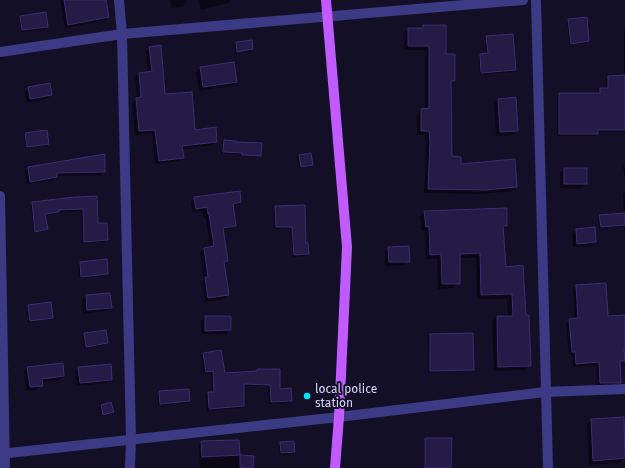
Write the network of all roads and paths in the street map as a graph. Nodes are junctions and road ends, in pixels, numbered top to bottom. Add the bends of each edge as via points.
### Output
1 (119, 0) edge
2 (326, 0) edge
3 (523, 0) edge
4 (536, 0) edge
5 (327, 16) junction
6 (122, 34) junction
7 (0, 52) edge
8 (0, 196) edge
9 (625, 389) edge
10 (545, 392) junction
11 (339, 417) junction
12 (131, 439) junction
13 (3, 454) edge
14 (5, 468) edge
15 (130, 468) edge
16 (335, 468) edge
17 (548, 468) edge

1 - 6 street
2 - 5 main road
3 - 5 street
4 - 10 street
5 - 6 street
5 - 11 main road via 347,247
6 - 7 street
6 - 12 street
8 - 13 street
9 - 10 street
10 - 11 street
10 - 17 street
11 - 12 street
11 - 16 main road
12 - 13 street
12 - 15 street
13 - 14 street

